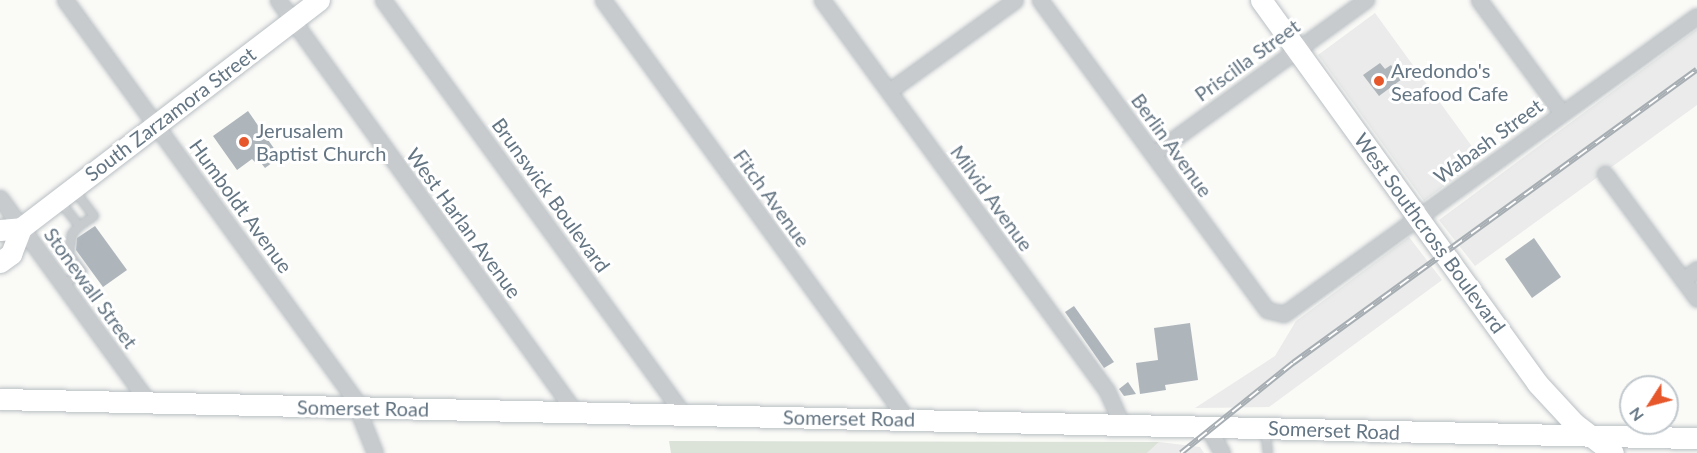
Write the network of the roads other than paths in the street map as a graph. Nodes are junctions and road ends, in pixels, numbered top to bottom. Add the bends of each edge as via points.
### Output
1 (65, 0) edge
2 (278, 0) edge
3 (319, 0) edge
4 (383, 0) edge
5 (603, 0) edge
6 (822, 0) edge
7 (1015, 0) edge
8 (1040, 0) edge
9 (1261, 0) edge
10 (1366, 0) edge
11 (1479, 0) edge
12 (1697, 16) edge
13 (292, 20) junction
14 (1297, 50) junction
15 (889, 91) junction
16 (1562, 113) junction
17 (155, 124) junction
18 (1153, 154) junction
19 (1605, 174) dead end
20 (65, 194) junction
21 (0, 198) edge
22 (1419, 216) junction
23 (80, 226) junction
24 (21, 228) junction
25 (0, 230) edge
26 (0, 262) edge
27 (1697, 269) edge
28 (1683, 280) junction
29 (63, 285) junction
30 (1697, 299) edge
31 (1272, 314) joint
32 (0, 399) edge
33 (148, 402) junction
34 (359, 408) junction
35 (575, 412) junction
36 (684, 415) junction
37 (907, 420) junction
38 (1206, 424) junction
39 (1122, 425) junction
40 (1265, 428) junction
41 (1589, 436) junction
42 (1697, 438) edge
43 (375, 453) edge
44 (1222, 453) edge
45 (1268, 453) edge
46 (1613, 453) edge

1 - 17 street, Humboldt Avenue
2 - 13 street, West Harlan Avenue
3 - 13 main road, South Zarzamora Street
4 - 36 street, Brunswick Boulevard
5 - 37 street, Fitch Avenue
6 - 15 street, Milvid Avenue
7 - 15 street
8 - 18 street, Berlin Avenue
9 - 14 main road, West Southcross Boulevard
10 - 14 street, Priscilla Street
11 - 16 street
12 - 16 street, Wabash Street
13 - 17 main road, South Zarzamora Street
13 - 35 street, West Harlan Avenue
14 - 18 street, Priscilla Street
14 - 22 main road, West Southcross Boulevard
15 - 39 street, Milvid Avenue via 1107,391
16 - 22 street, Wabash Street
17 - 20 main road, South Zarzamora Street
17 - 34 street, Humboldt Avenue
18 - 31 street, Berlin Avenue
19 - 28 street
20 - 23 lane
20 - 23 lane via 94,216
20 - 24 main road, South Zarzamora Street
21 - 24 street, Stonewall Street
22 - 31 street, Wabash Street via 1290,311
22 - 41 main road, West Southcross Boulevard via 1538,382
23 - 29 lane via 72,234 69,254 82,272
24 - 25 main road
24 - 26 main road, South Zarzamora Street via 11,254
24 - 29 street, Stonewall Street
27 - 28 street
28 - 30 street
29 - 33 street, Stonewall Street
32 - 33 main road, Somerset Road
33 - 34 main road, Somerset Road
34 - 35 main road, Somerset Road
34 - 43 street, Humboldt Avenue
35 - 36 main road, Somerset Road
36 - 37 main road, Somerset Road
37 - 39 main road, Somerset Road
38 - 39 main road, Somerset Road
38 - 40 main road, Somerset Road
38 - 44 street
40 - 41 main road, Somerset Road
40 - 45 lane
41 - 42 main road, Somerset Road
41 - 46 main road, West Southcross Boulevard

